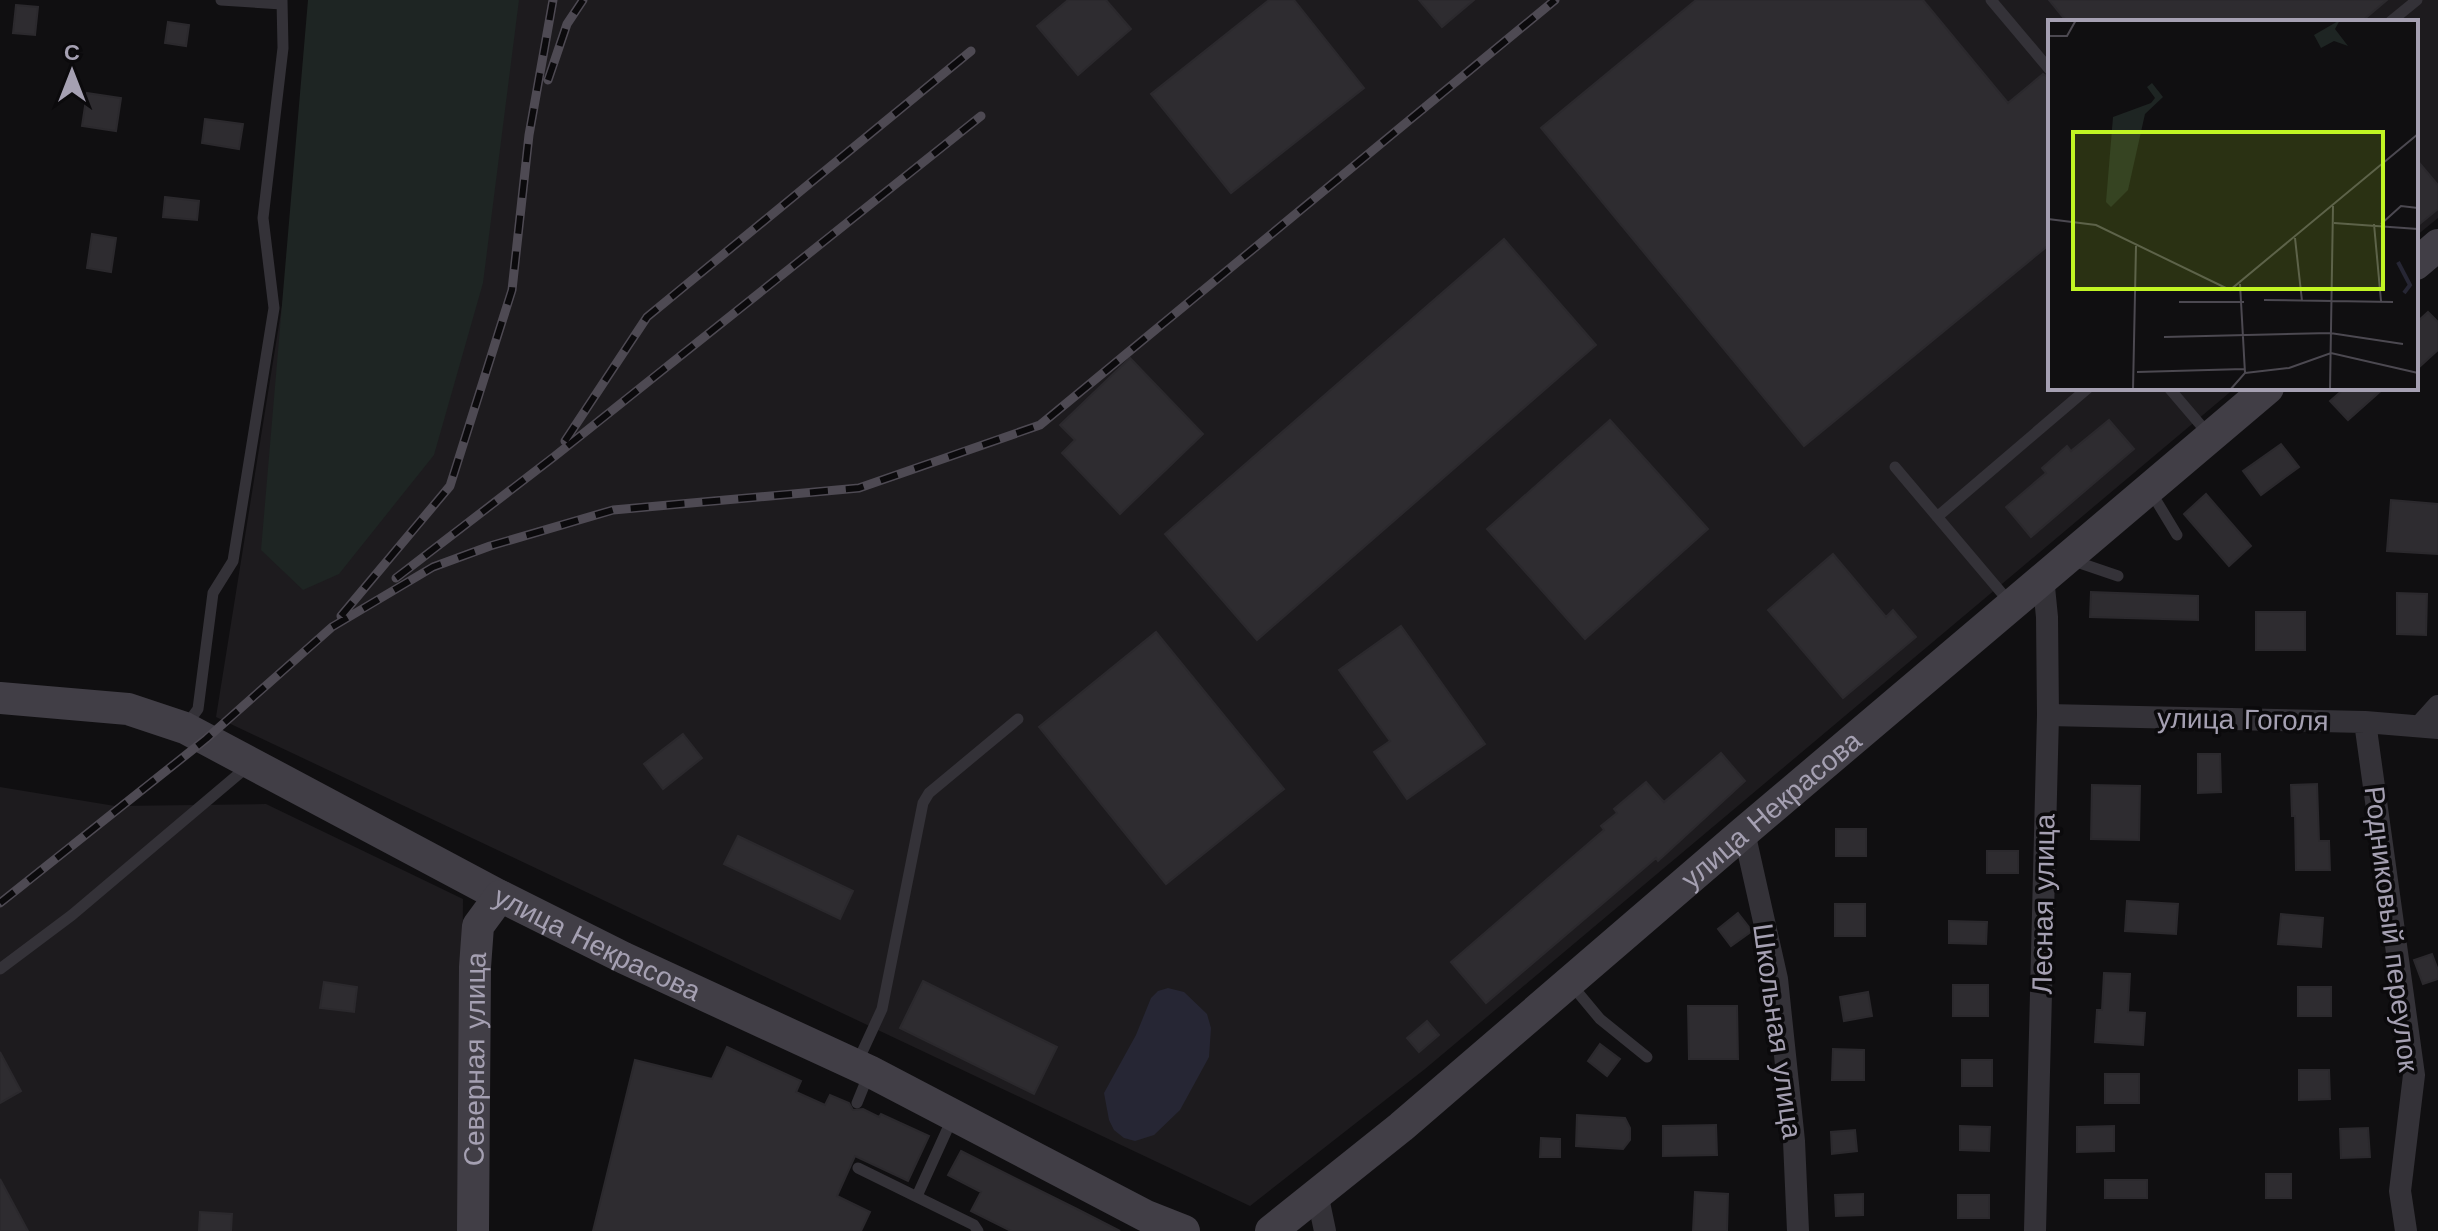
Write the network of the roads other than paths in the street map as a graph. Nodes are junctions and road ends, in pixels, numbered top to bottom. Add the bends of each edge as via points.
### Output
1 (221, 0) edge
2 (1991, 0) edge
3 (2417, 0) edge
4 (282, 2) edge
5 (2392, 20) edge
6 (2048, 68) edge
7 (2438, 245) edge
8 (2418, 262) edge
9 (2086, 390) edge
10 (2174, 390) edge
11 (2266, 390) edge
12 (2210, 437) junction
13 (1895, 467) dead end
14 (2148, 489) junction
15 (1937, 517) junction
16 (2177, 535) dead end
17 (2055, 567) junction
18 (2118, 576) dead end
19 (2012, 604) junction
20 (0, 698) edge
21 (2438, 706) edge
22 (2048, 715) junction
23 (1018, 719) dead end
24 (2365, 722) junction
25 (2429, 727) edge
26 (185, 728) junction
27 (252, 763) junction
28 (1744, 832) junction
29 (500, 896) junction
30 (0, 969) edge
31 (1570, 982) junction
32 (1647, 1057) dead end
33 (862, 1068) junction
34 (857, 1103) dead end
35 (953, 1115) junction
36 (858, 1168) dead end
37 (1317, 1193) junction
38 (917, 1196) junction
39 (473, 1231) edge
40 (978, 1231) edge
41 (1184, 1231) edge
42 (1271, 1231) edge
43 (1325, 1231) edge
44 (1798, 1231) edge
45 (2035, 1231) edge
46 (2406, 1231) edge

1 - 4 lane
2 - 6 lane
3 - 5 lane
4 - 26 lane via 283,48 263,218 274,308 233,561 213,593 198,709
7 - 8 street
9 - 15 lane
10 - 12 lane
11 - 12 street, улица Некрасова
12 - 14 street, улица Некрасова
13 - 15 lane
14 - 16 lane
14 - 17 street, улица Некрасова
15 - 19 lane
17 - 18 lane via 2075,564
17 - 19 street, улица Некрасова
17 - 22 street, Лесная улица
19 - 28 street, улица Некрасова
20 - 26 street, улица Некрасова via 128,709
21 - 25 street
22 - 24 street, улица Гоголя
22 - 45 street, Лесная улица
23 - 33 lane via 923,803 882,1009
24 - 25 street, улица Гоголя
24 - 46 street, Родниковый переулок via 2414,1075 2400,1191
26 - 27 street, улица Некрасова
27 - 29 street, улица Некрасова
27 - 30 lane
28 - 31 street, улица Некрасова
28 - 44 street, Школьная улица via 1777,979
29 - 33 street, улица Некрасова
29 - 39 street, Северная улица via 478,926
31 - 32 lane via 1600,1019
31 - 37 street, улица Некрасова
33 - 34 lane
33 - 35 street, улица Некрасова
35 - 38 lane
35 - 41 street, улица Некрасова
36 - 38 lane
37 - 42 street, улица Некрасова
37 - 43 street
38 - 40 lane

